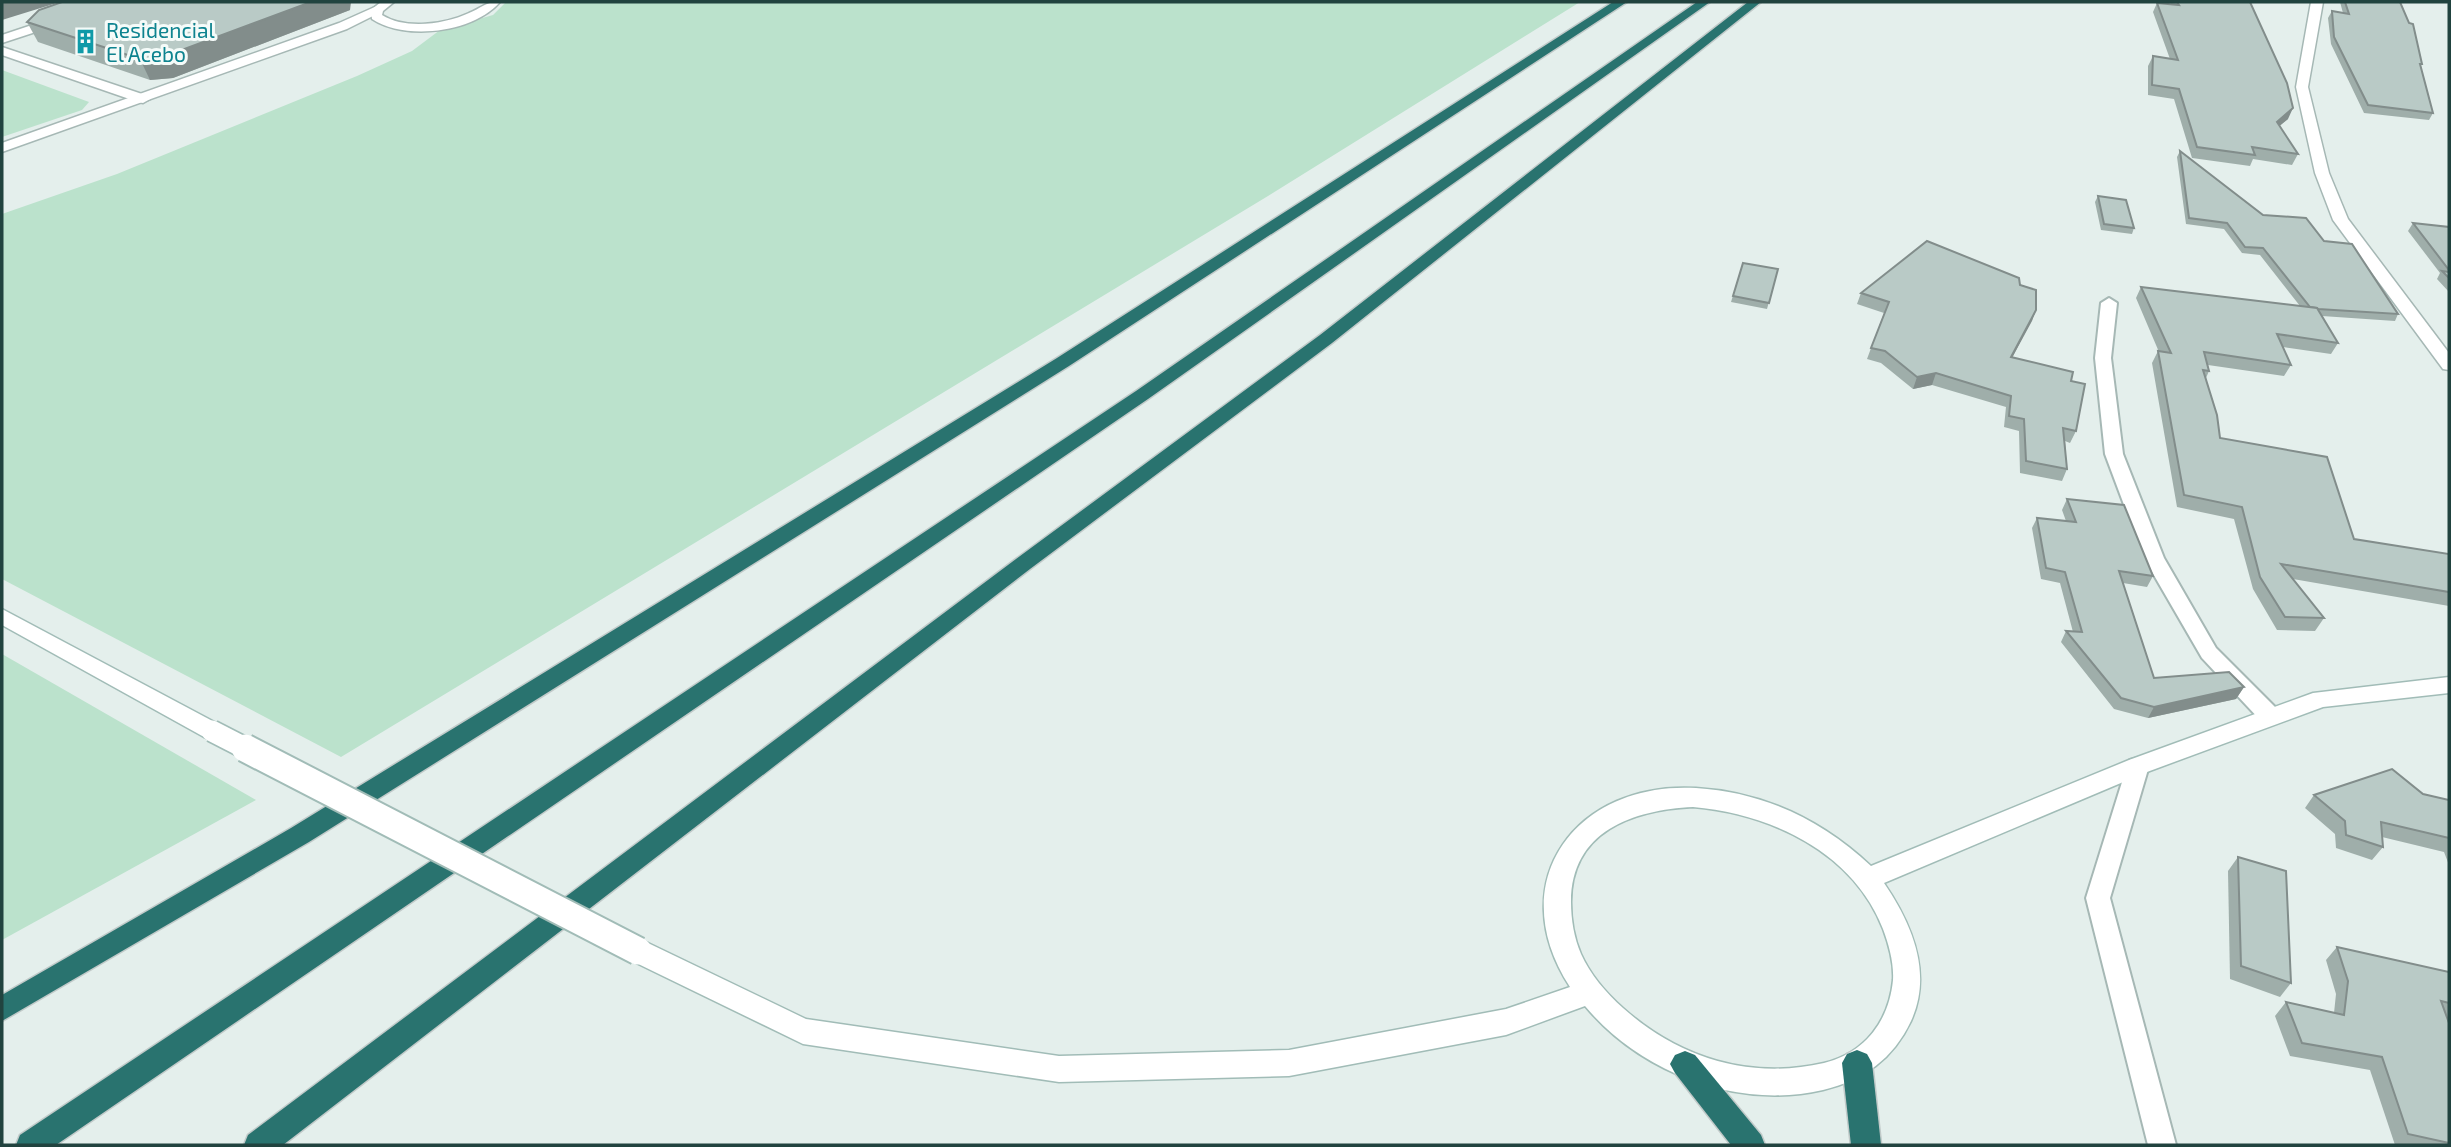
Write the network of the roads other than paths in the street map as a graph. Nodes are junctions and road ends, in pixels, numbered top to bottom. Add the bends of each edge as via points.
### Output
1 (494, 2) edge
2 (1621, 2) edge
3 (1704, 2) edge
4 (1755, 2) edge
5 (2317, 2) edge
6 (382, 6) edge
7 (65, 18) edge
8 (2, 39) edge
9 (2, 51) edge
10 (143, 99) junction
11 (2, 148) edge
12 (2109, 303) dead end
13 (2449, 365) edge
14 (2, 616) edge
15 (2449, 685) edge
16 (2270, 716) junction
17 (2138, 766) junction
18 (1865, 876) junction
19 (1590, 992) junction
20 (2, 1009) edge
21 (1857, 1063) junction
22 (1685, 1064) junction
23 (31, 1145) edge
24 (258, 1145) edge
25 (1750, 1145) edge
26 (1866, 1145) edge
27 (2162, 1145) edge

1 - 6 main road via 476,15 426,26 380,21 376,16
2 - 20 highway via 1063,362 300,835
3 - 23 highway via 1142,395
4 - 24 highway via 1326,339
5 - 13 main road via 2302,87 2322,173 2341,220
6 - 10 main road via 343,26
7 - 8 main road
9 - 10 main road
10 - 11 main road
12 - 16 lane via 2102,358 2114,454 2154,558 2209,653
14 - 19 main road, bridge via 212,731 803,1031 1059,1069 1289,1063 1506,1022
15 - 16 main road via 2321,699
16 - 17 main road
17 - 18 main road
17 - 27 lane via 2098,898
18 - 19 main road via 1809,831 1746,805 1681,797 1624,808 1580,839 1558,884 1561,939
18 - 21 main road via 1896,922 1909,976 1906,1002 1896,1026
19 - 22 main road via 1618,1023
21 - 22 main road via 1798,1082 1761,1083
21 - 26 highway
22 - 25 highway

